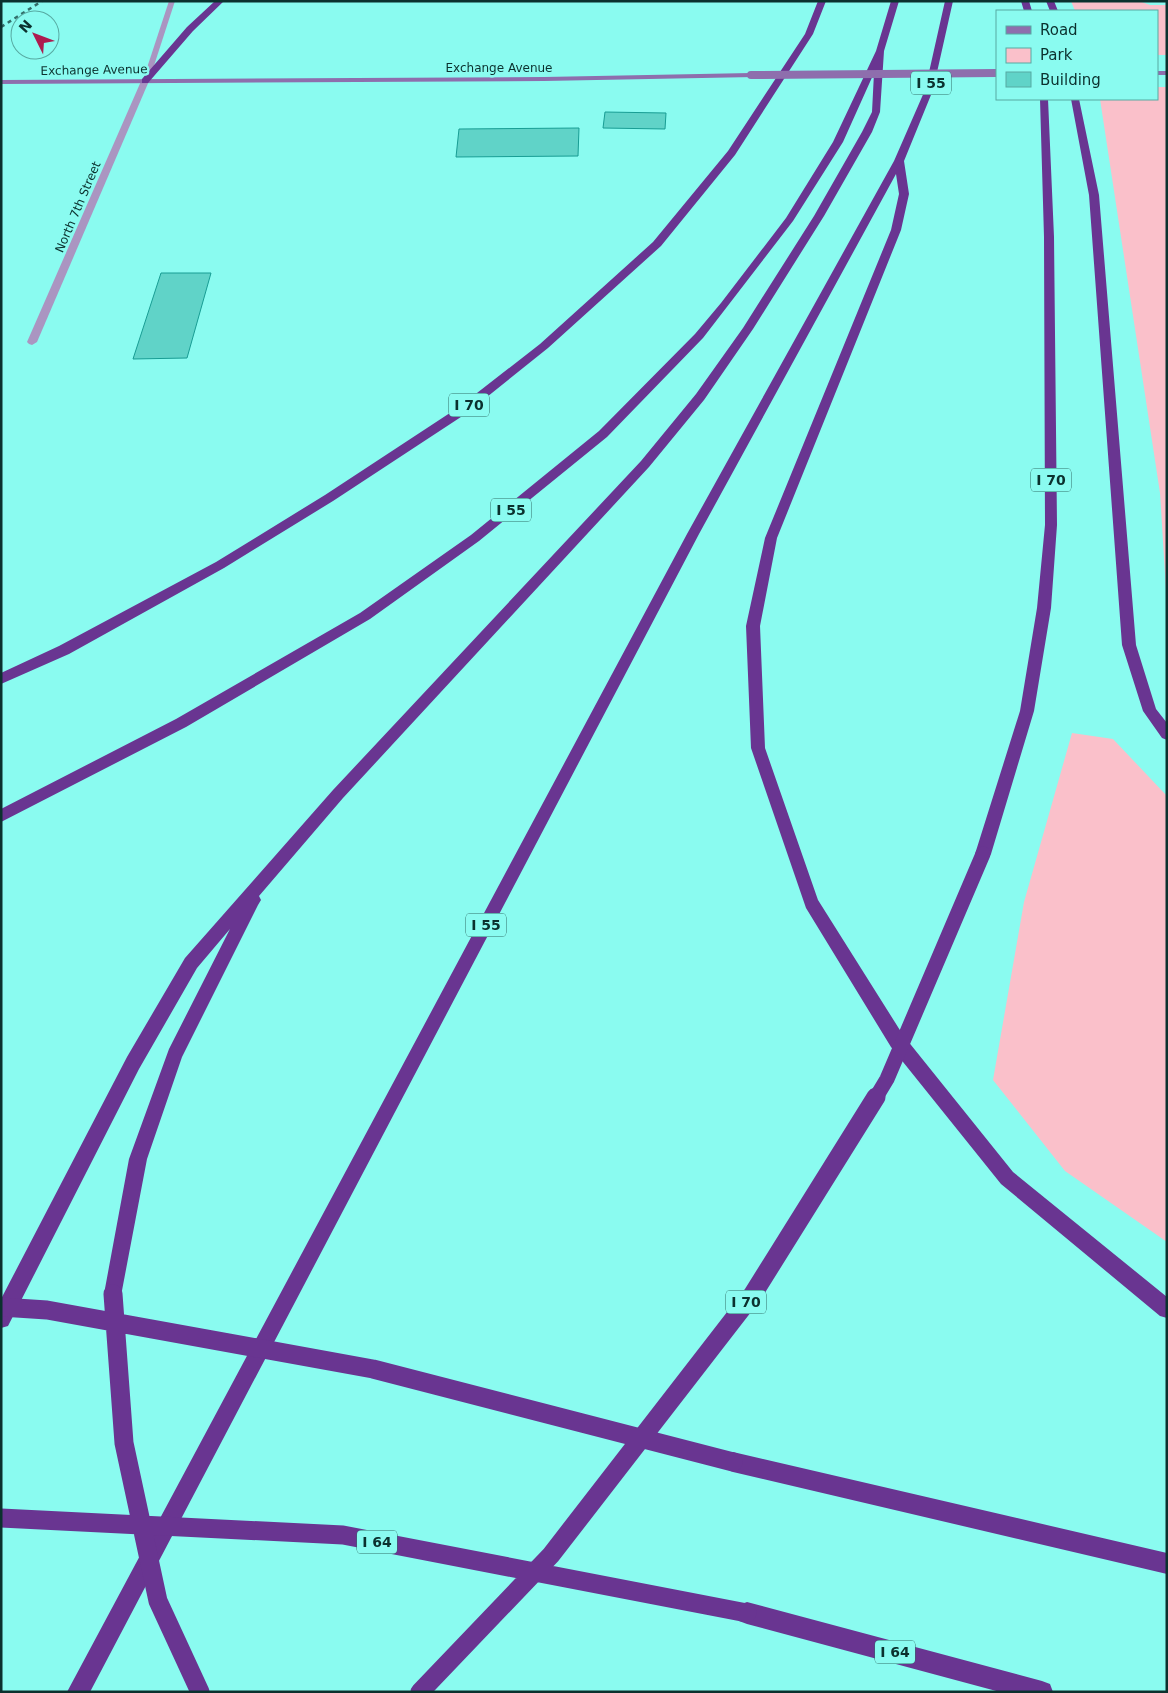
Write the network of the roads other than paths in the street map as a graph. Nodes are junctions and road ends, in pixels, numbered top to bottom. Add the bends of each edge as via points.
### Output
1 (172, 1) edge
2 (220, 1) edge
3 (822, 1) edge
4 (895, 1) edge
5 (949, 1) edge
6 (880, 51) junction
7 (996, 73) edge
8 (145, 81) junction
9 (1, 82) edge
10 (1044, 100) edge
11 (1075, 100) edge
12 (900, 161) junction
13 (32, 342) dead end
14 (1, 679) edge
15 (1167, 734) edge
16 (1, 816) edge
17 (261, 883) junction
18 (1, 1307) edge
19 (1167, 1309) edge
20 (1, 1319) edge
21 (1, 1518) edge
22 (1167, 1564) edge
23 (78, 1692) edge
24 (200, 1692) edge
25 (420, 1692) edge
26 (1042, 1692) edge

1 - 8 street, North 7th Street
2 - 8 highway via 190,29
3 - 14 highway, I 70 via 809,34 732,153 657,244 544,346 463,410 220,565 64,650
4 - 6 highway, I 55
5 - 12 highway, I 55 via 929,90
6 - 16 highway, I 55 via 838,142 776,239 699,336 603,434 475,538 365,616 181,723
6 - 17 highway via 876,112 859,149 748,329 700,397 645,464 338,794
7 - 8 street, Exchange Avenue, bridge
8 - 9 street, Exchange Avenue
8 - 13 street, North 7th Street
10 - 25 highway, I 70, bridge via 1049,237 1051,524 1044,608 1027,711 983,854 887,1079 753,1294 551,1555
11 - 15 highway via 1094,195 1129,646 1150,711
12 - 19 highway via 904,194 896,230 771,538 753,626 758,748 811,903 896,1041 1007,1178
12 - 23 highway, I 55 via 693,534
17 - 20 highway via 191,963 132,1063
17 - 24 highway, bridge via 175,1055 138,1159 113,1294 124,1443 158,1601
18 - 22 highway, bridge via 47,1310 373,1369 733,1462
21 - 26 highway, I 64, bridge via 342,1535 747,1613

